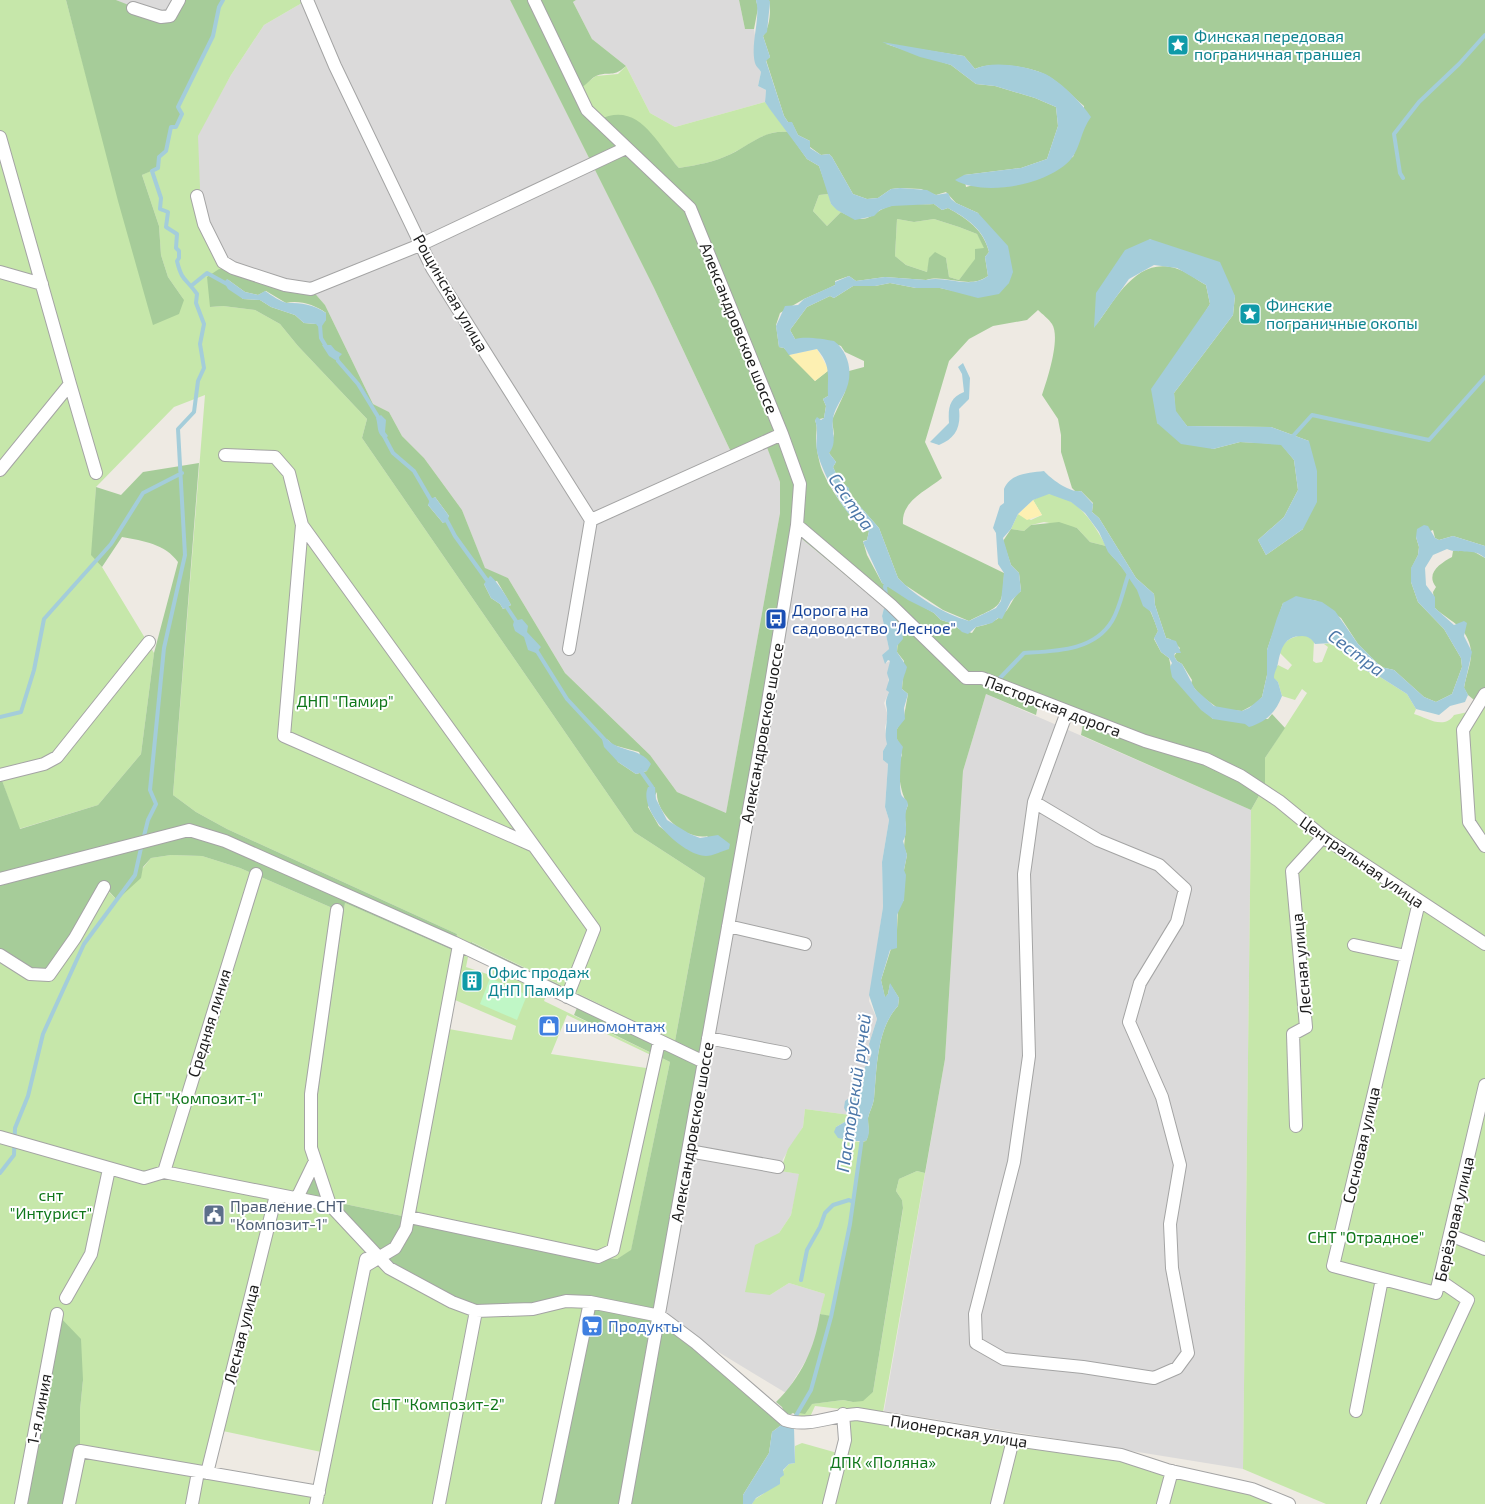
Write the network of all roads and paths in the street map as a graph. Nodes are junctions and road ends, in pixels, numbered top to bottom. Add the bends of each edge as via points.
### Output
1 (307, 0) edge
2 (534, 0) edge
3 (177, 1) edge
4 (133, 8) dead end
5 (0, 137) edge
6 (626, 148) junction
7 (197, 196) dead end
8 (420, 245) junction
9 (0, 272) edge
10 (42, 284) junction
11 (70, 384) junction
12 (782, 434) junction
13 (225, 455) dead end
14 (0, 470) edge
15 (96, 473) dead end
16 (591, 520) junction
17 (797, 525) junction
18 (302, 526) junction
19 (149, 642) dead end
20 (569, 649) dead end
21 (1485, 694) edge
22 (1067, 712) junction
23 (0, 775) edge
24 (1241, 776) joint
25 (1034, 802) junction
26 (1323, 837) junction
27 (533, 846) junction
28 (1485, 846) edge
29 (256, 874) dead end
30 (0, 879) edge
31 (104, 887) dead end
32 (1418, 902) junction
33 (337, 910) dead end
34 (728, 926) junction
35 (805, 944) dead end
36 (1485, 944) edge
37 (459, 945) junction
38 (1354, 945) dead end
39 (0, 955) edge
40 (1406, 956) junction
41 (567, 997) junction
42 (708, 1038) junction
43 (659, 1042) junction
44 (785, 1054) dead end
45 (704, 1062) junction
46 (1485, 1085) edge
47 (1296, 1126) dead end
48 (3, 1138) edge
49 (689, 1151) junction
50 (315, 1161) junction
51 (778, 1166) dead end
52 (109, 1169) junction
53 (164, 1172) junction
54 (276, 1194) junction
55 (297, 1198) junction
56 (330, 1205) junction
57 (409, 1217) junction
58 (1450, 1235) junction
59 (369, 1246) junction
60 (1485, 1249) edge
61 (379, 1257) junction
62 (365, 1266) junction
63 (1382, 1279) junction
64 (1439, 1280) junction
65 (66, 1298) dead end
66 (590, 1302) junction
67 (476, 1311) junction
68 (57, 1314) dead end
69 (660, 1316) junction
70 (1356, 1411) dead end
71 (843, 1414) junction
72 (1013, 1440) junction
73 (1172, 1471) junction
74 (202, 1472) junction
75 (317, 1498) edge
76 (21, 1504) edge
77 (69, 1504) edge
78 (192, 1504) edge
79 (440, 1504) edge
80 (548, 1504) edge
81 (625, 1504) edge
82 (829, 1504) edge
83 (997, 1504) edge
84 (1163, 1504) edge
85 (1289, 1504) edge
86 (1373, 1504) edge

1 - 8 street, Рощинская улица
2 - 6 street, Александровское шоссе via 587,110
3 - 4 street via 170,16 161,18
5 - 10 street
6 - 8 street
6 - 12 street, Александровское шоссе via 690,208
7 - 8 street via 204,224 223,262 285,285 311,289
8 - 16 street, Рощинская улица
9 - 10 street
10 - 11 street
11 - 14 street
11 - 15 street
12 - 16 street
12 - 17 street, Александровское шоссе via 800,484
13 - 18 street via 275,457 289,473
16 - 20 street
17 - 22 street, Пасторская дорога via 887,602 966,678 982,678
17 - 34 street, Александровское шоссе
18 - 27 street
18 - 27 street via 284,736
19 - 23 street via 57,757 44,764
21 - 28 street via 1463,730 1469,822
22 - 24 street, Пасторская дорога via 1206,759
22 - 25 street
24 - 26 street, Центральная улица via 1279,801
25 - 25 street via 1024,874 1029,1056 1014,1162 975,1314 976,1343 1004,1359 1154,1378 1177,1368 1188,1353 1172,1268 1170,1224 1180,1165 1162,1097 1129,1022 1140,983 1177,922 1185,889 1159,865 1098,840
26 - 32 street, Центральная улица
26 - 47 street, Лесная улица via 1292,871 1306,1026 1293,1034
27 - 41 street via 594,929
29 - 53 street, Средняя линия
30 - 37 street via 189,830 225,841
31 - 39 street via 49,975 30,974
32 - 36 street, Центральная улица
32 - 40 street, Сосновая улица
33 - 50 street via 311,1094 311,1148
34 - 35 street
34 - 42 street, Александровское шоссе
37 - 41 street
37 - 57 street
38 - 40 street
40 - 63 street, Сосновая улица via 1333,1266
41 - 43 street
42 - 44 street
42 - 45 street, Александровское шоссе
43 - 45 street
43 - 57 street via 613,1250 598,1257
45 - 49 street, Александровское шоссе
46 - 58 street, Берёзовая улица
48 - 52 street
49 - 51 street
49 - 69 street, Александровское шоссе
50 - 55 street
50 - 56 street
52 - 53 street via 144,1178
52 - 65 street via 91,1254
53 - 54 street
54 - 55 street
54 - 74 street, Лесная улица
55 - 56 street
56 - 59 street
57 - 61 street via 396,1248
58 - 60 street
58 - 64 street, Берёзовая улица
59 - 61 street
59 - 62 street
61 - 62 street
61 - 67 street via 389,1268 452,1302
62 - 75 street
63 - 64 street, Берёзовая улица via 1436,1293
63 - 70 street
64 - 86 street via 1468,1300
66 - 67 street via 566,1301 533,1309
66 - 69 street
66 - 80 street
67 - 79 street
68 - 76 street, 1-я линия
69 - 71 street, Пионерская улица via 791,1422
69 - 81 street, Александровское шоссе
71 - 72 street, Пионерская улица
71 - 82 street via 845,1440
72 - 73 street, Пионерская улица via 1121,1455
72 - 83 street
73 - 84 street
73 - 85 street, Пионерская улица via 1252,1489
74 - 75 street
74 - 77 street via 80,1451
74 - 78 street, Лесная улица

